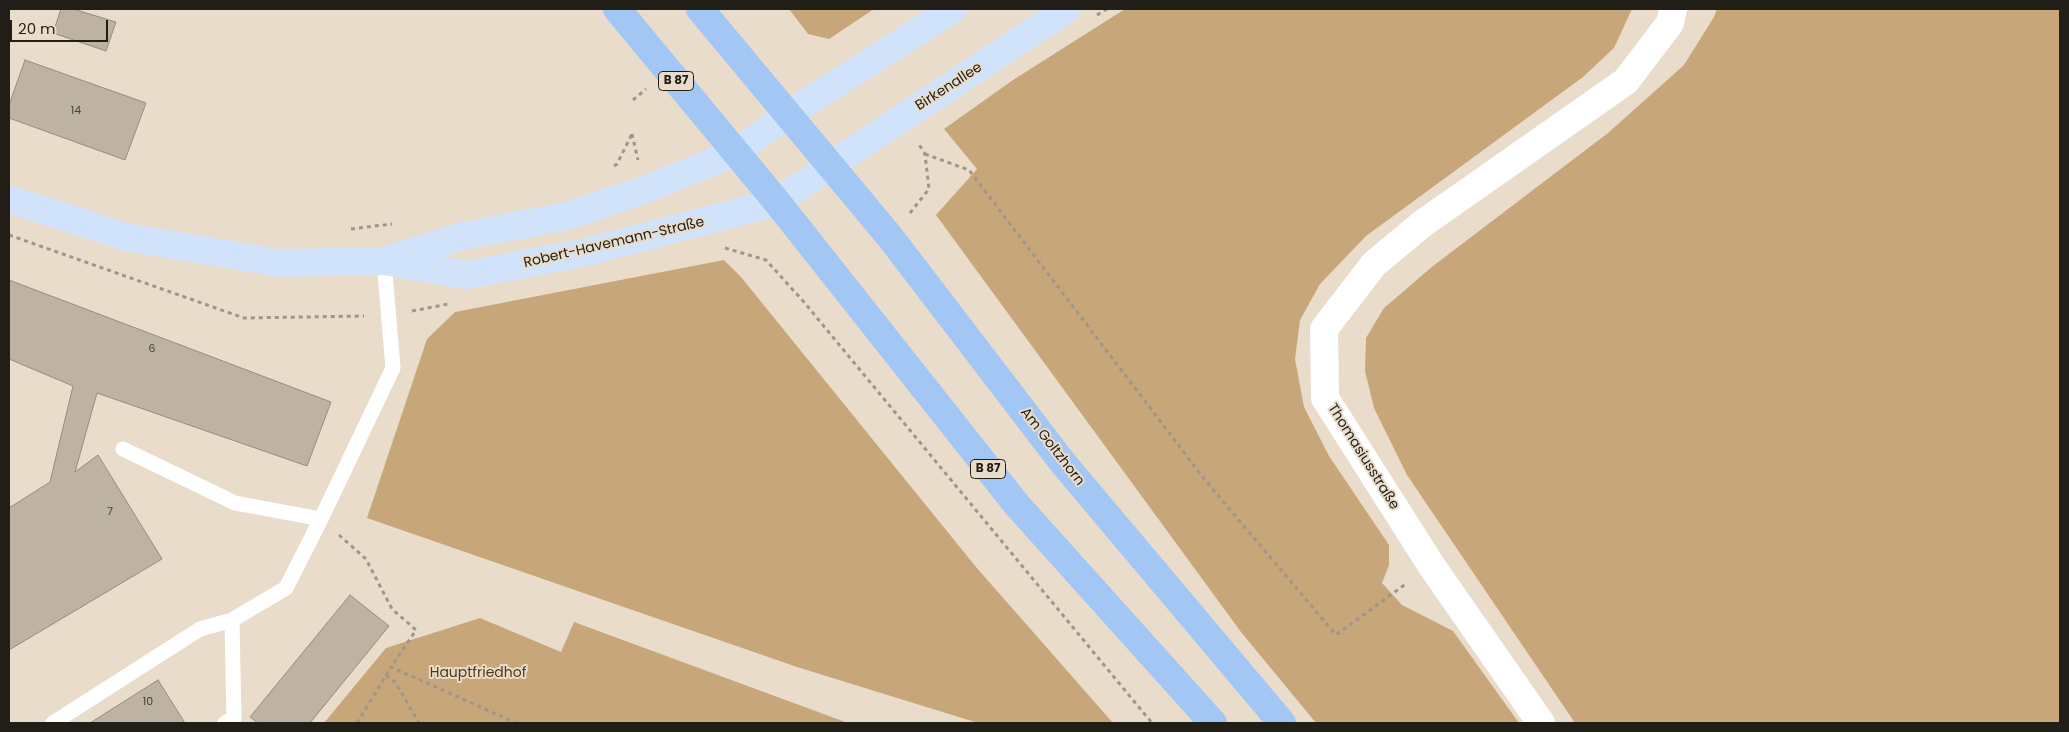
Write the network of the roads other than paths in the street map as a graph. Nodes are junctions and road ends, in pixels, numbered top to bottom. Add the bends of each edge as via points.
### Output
1 (617, 9) edge
2 (700, 9) edge
3 (953, 9) edge
4 (1067, 9) edge
5 (1673, 9) edge
6 (787, 115) junction
7 (735, 153) junction
8 (831, 164) junction
9 (9, 199) edge
10 (777, 202) junction
11 (384, 261) junction
12 (122, 449) dead end
13 (321, 519) junction
14 (232, 620) junction
15 (53, 723) edge
16 (225, 723) edge
17 (1213, 723) edge
18 (1282, 723) edge
19 (1541, 723) edge

1 - 7 main road, B 87
2 - 6 main road, Am Goltzhorn
3 - 6 street
4 - 8 street, Birkenallee
5 - 19 street, Thomasiusstraße via 1670,23 1626,80 1422,224 1374,264 1324,329 1325,398 1430,565
6 - 7 street, Robert-Havemann-Straße
6 - 8 main road, Am Goltzhorn
7 - 10 main road, B 87
7 - 11 street, Robert-Havemann-Straße via 568,216 462,236
8 - 10 street, Robert-Havemann-Straße
8 - 18 main road, Am Goltzhorn via 1063,463
9 - 11 street, Robert-Havemann-Straße via 126,237 279,263
10 - 11 street, Robert-Havemann-Straße via 586,252 466,275
10 - 17 main road, B 87 via 1017,505
11 - 13 lane via 394,368
12 - 13 lane via 235,503
13 - 14 lane via 286,588
14 - 15 lane via 200,629
14 - 16 lane via 234,718

